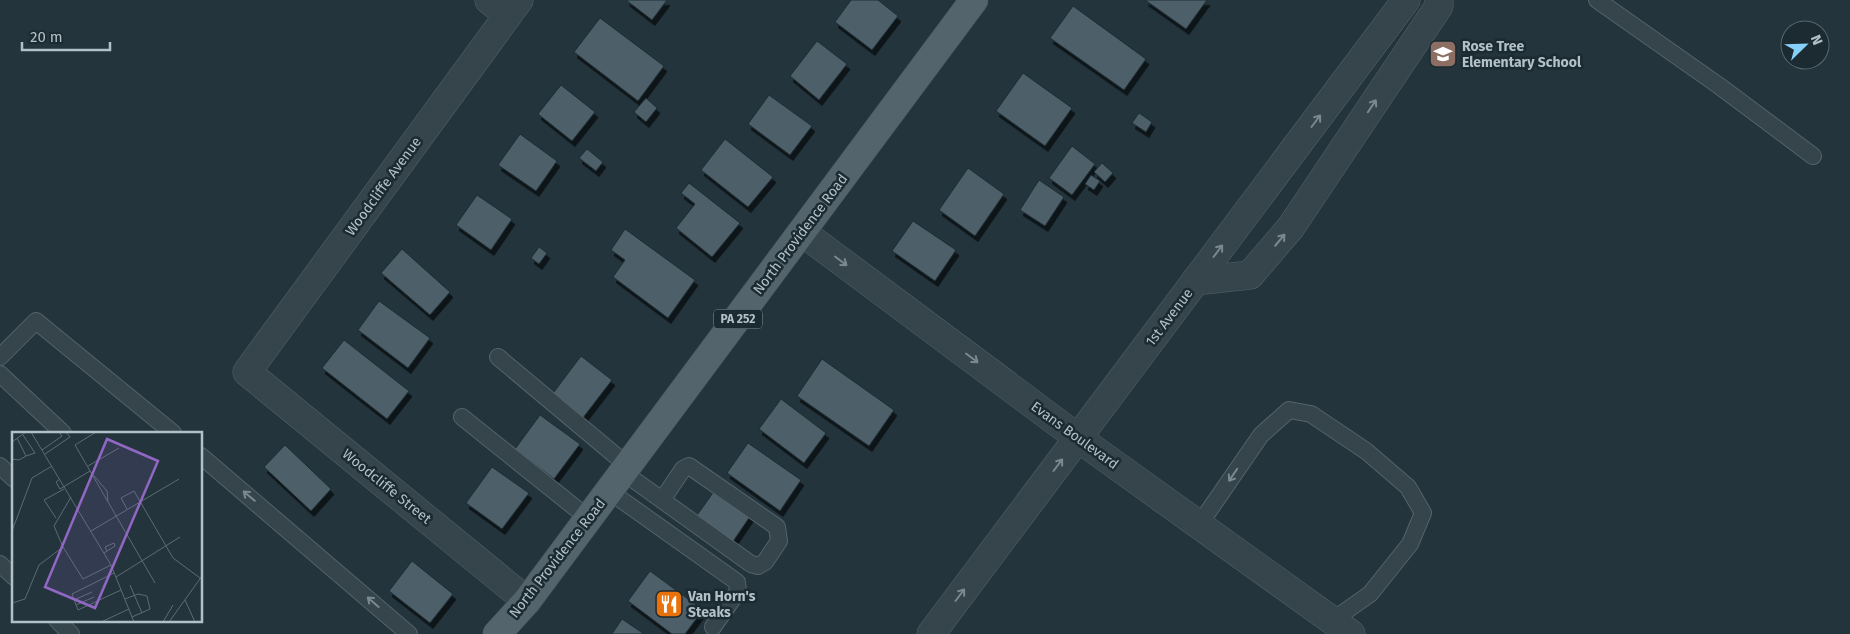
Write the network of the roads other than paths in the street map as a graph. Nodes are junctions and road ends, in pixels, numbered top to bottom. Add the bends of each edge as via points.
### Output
1 (974, 0) edge
2 (1406, 0) edge
3 (1439, 0) edge
4 (1597, 0) edge
5 (505, 5) edge
6 (1813, 156) dead end
7 (802, 232) junction
8 (1195, 281) junction
9 (0, 357) edge
10 (498, 358) dead end
11 (247, 372) joint
12 (0, 374) edge
13 (462, 417) dead end
14 (62, 432) edge
15 (172, 432) edge
16 (1078, 438) junction
17 (204, 463) edge
18 (0, 466) edge
19 (12, 476) edge
20 (620, 476) junction
21 (662, 500) junction
22 (588, 518) junction
23 (1199, 524) junction
24 (0, 564) edge
25 (12, 575) edge
26 (527, 601) junction
27 (60, 622) edge
28 (713, 626) dead end
29 (1336, 629) edge
30 (71, 634) edge
31 (409, 634) edge
32 (497, 634) edge
33 (931, 634) edge

1 - 7 main road, North Providence Road / PA 252
8 -> 2 street, 1st Avenue
8 -> 3 street via 1250,275 1291,226 1439,6
4 - 6 lane
5 - 11 street, Woodcliffe Avenue
7 -> 16 street, Evans Boulevard
7 - 20 main road, North Providence Road / PA 252
8 - 16 street, 1st Avenue
9 - 15 lane via 36,321
10 - 20 lane
11 - 26 street, Woodcliffe Street
12 - 14 lane
13 - 22 lane
16 - 23 street, Evans Boulevard
33 -> 16 street, 1st Avenue
31 -> 17 lane
18 - 19 lane
20 - 21 lane
20 - 22 main road, North Providence Road / PA 252
20 - 28 lane via 737,582 738,591
21 - 21 lane via 751,564 758,566 765,562 779,541 777,528 689,466 683,469
22 - 26 main road, North Providence Road / PA 252
23 - 29 street, Evans Boulevard
29 -> 23 lane via 1370,594 1410,544 1423,514 1408,487 1366,451 1311,414 1289,410 1261,435
24 - 25 lane
26 - 32 main road, North Providence Road / PA 252
27 - 30 lane

